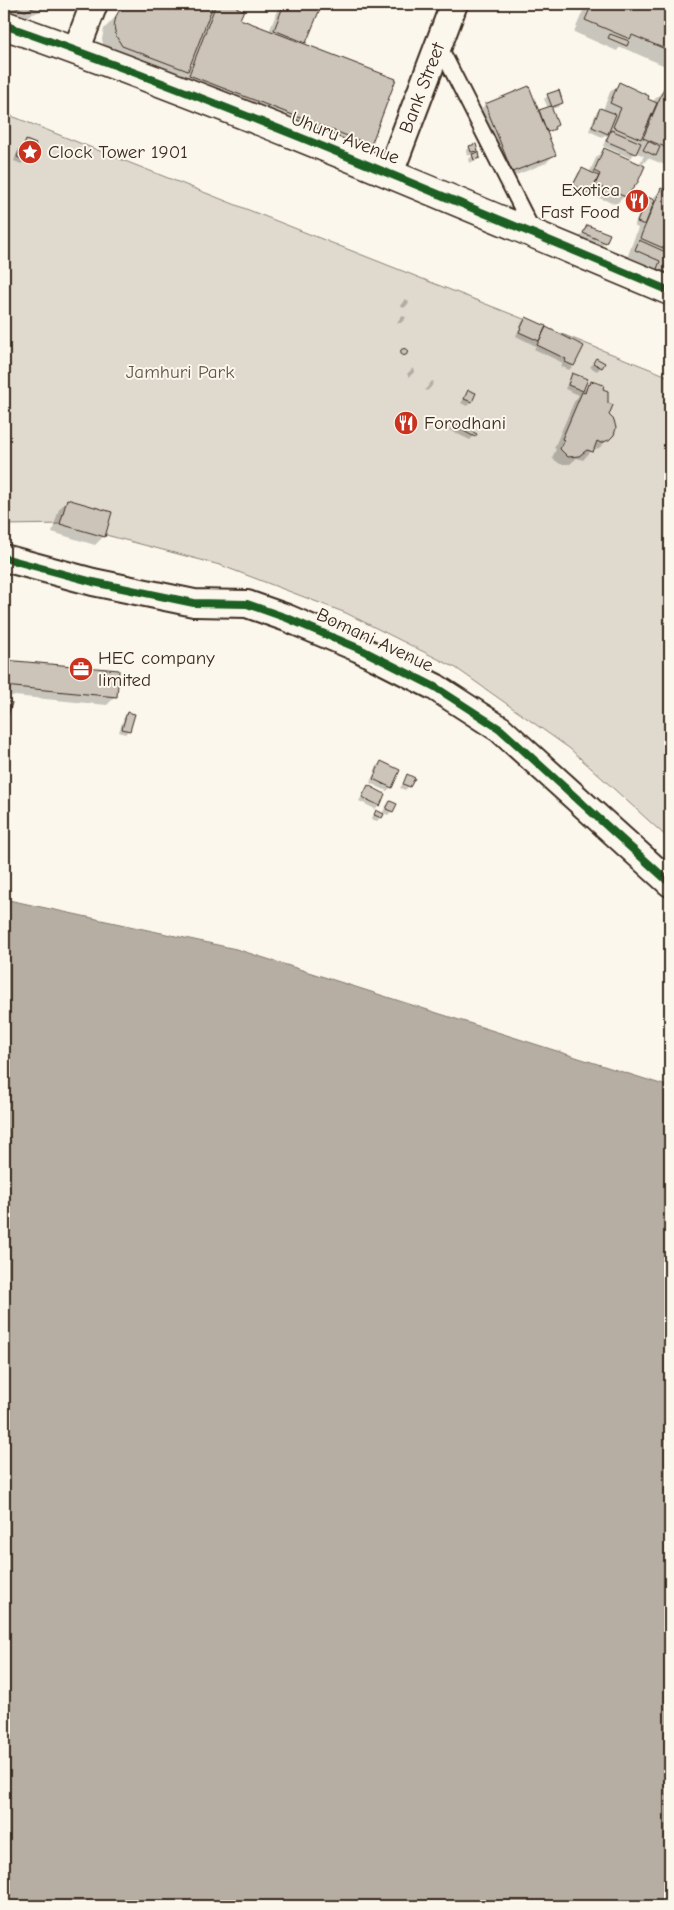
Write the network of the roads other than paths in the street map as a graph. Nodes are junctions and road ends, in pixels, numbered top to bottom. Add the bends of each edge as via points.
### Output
1 (94, 4) edge
2 (454, 4) edge
3 (4, 25) edge
4 (438, 45) junction
5 (76, 50) junction
6 (390, 173) junction
7 (534, 234) junction
8 (670, 291) edge
9 (4, 558) edge
10 (670, 883) edge

1 - 5 street
2 - 4 street, Bank Street
3 - 5 street, Uhuru Avenue
4 - 6 street, Bank Street
4 - 7 lane
5 - 6 street, Uhuru Avenue
6 - 7 street, Uhuru Avenue
7 - 8 street, Uhuru Avenue
9 - 10 street, Bomani Avenue via 93,582 194,603 247,604 360,649 435,687 500,729

